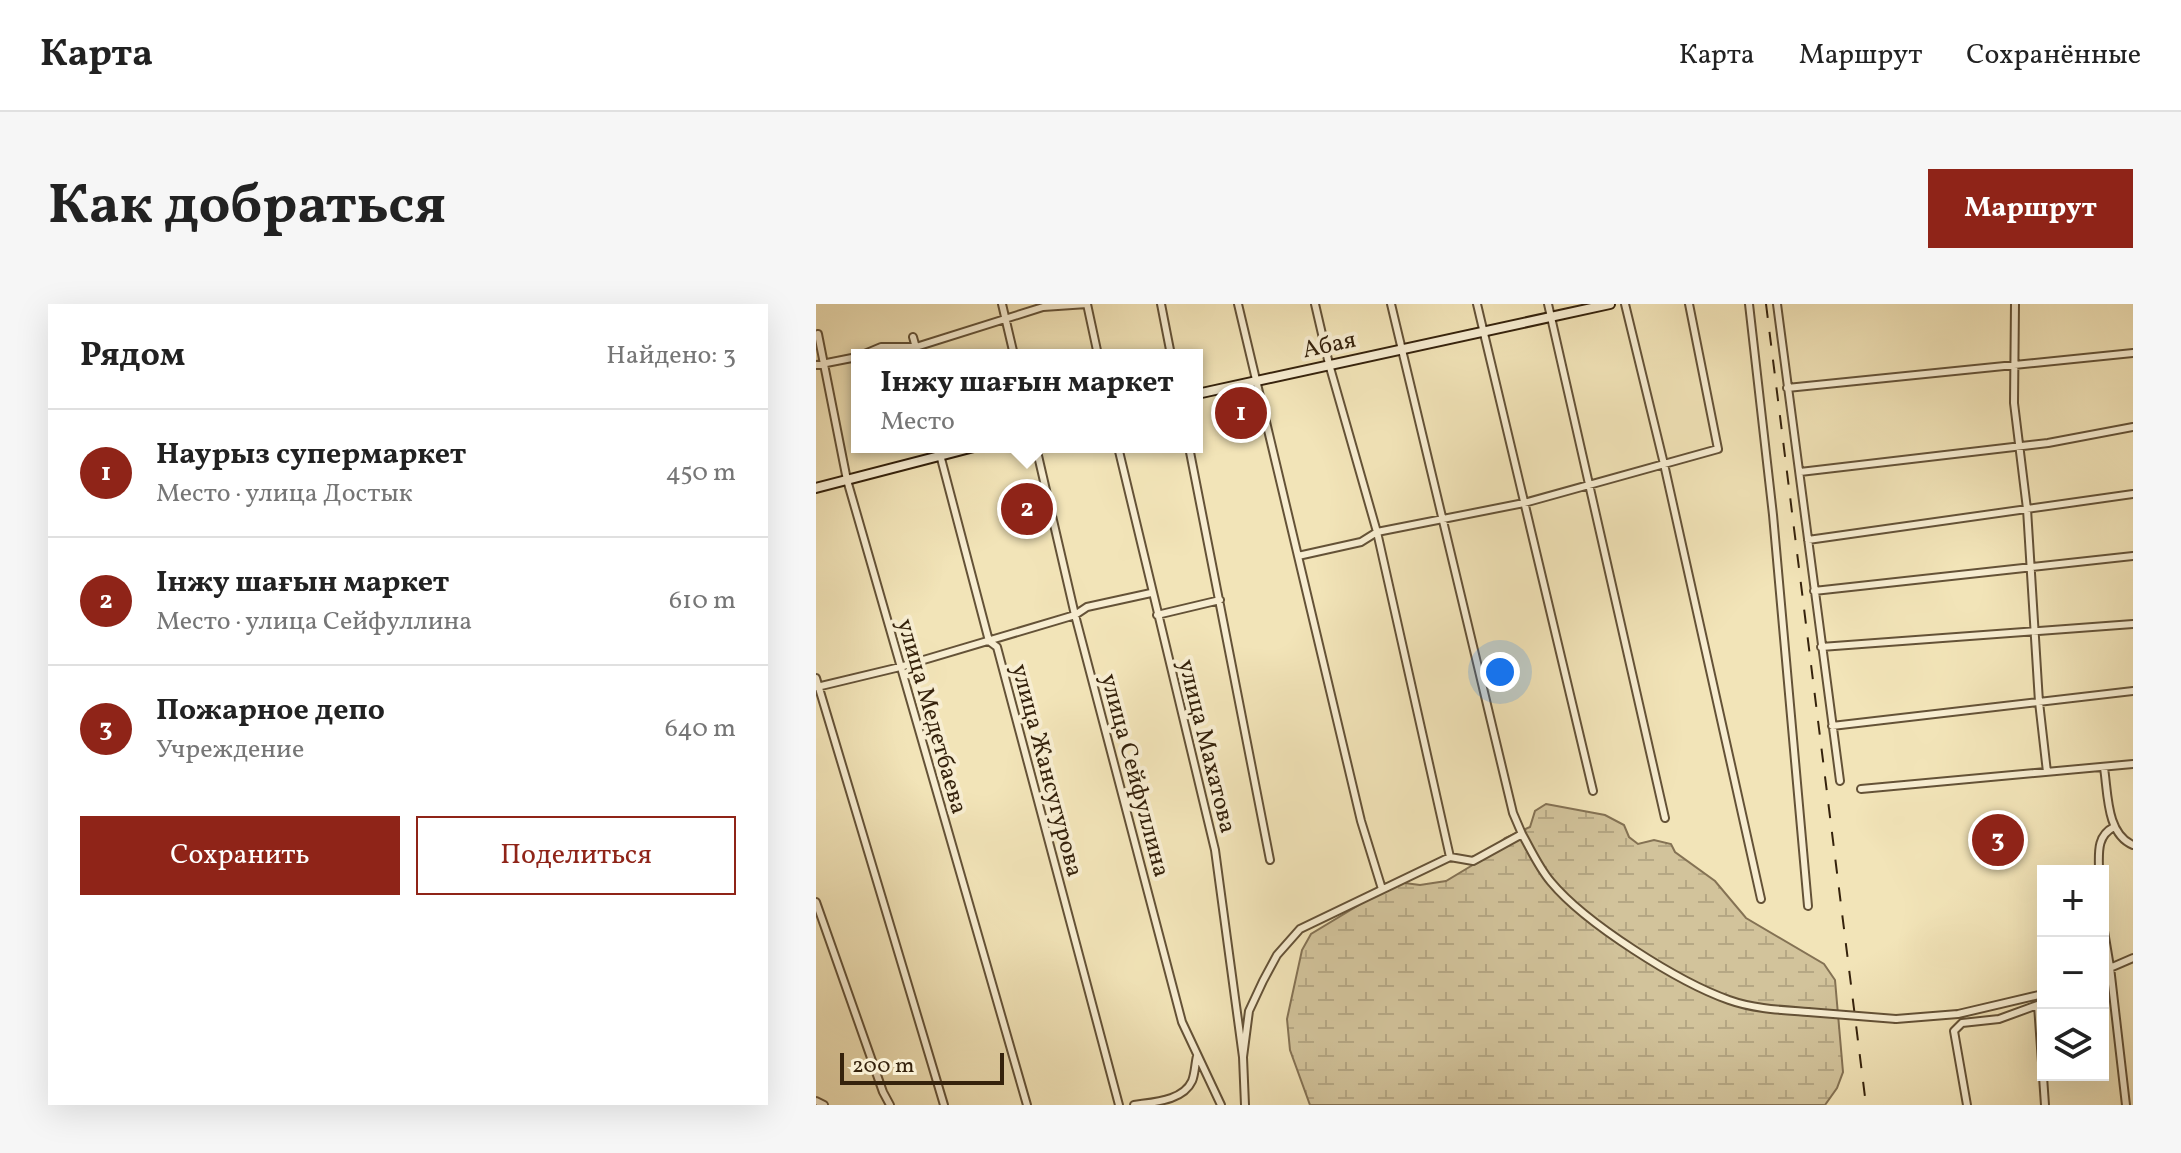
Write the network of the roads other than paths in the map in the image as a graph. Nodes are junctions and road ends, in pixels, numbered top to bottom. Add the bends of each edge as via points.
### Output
1 (1002, 304) edge
2 (1087, 304) edge
3 (1161, 304) edge
4 (1238, 304) edge
5 (1315, 304) edge
6 (1391, 304) edge
7 (1477, 304) edge
8 (1548, 304) edge
9 (1610, 304) edge
10 (1625, 304) edge
11 (1689, 304) edge
12 (1749, 304) edge
13 (1777, 304) edge
14 (2015, 304) edge
15 (1552, 316) junction
16 (1006, 321) junction
17 (1484, 331) junction
18 (818, 334) dead end
19 (913, 337) dead end
20 (876, 349) edge
21 (899, 349) edge
22 (916, 349) edge
23 (923, 349) edge
24 (1013, 349) edge
25 (1097, 349) edge
26 (1170, 349) edge
27 (1401, 349) junction
28 (2133, 353) edge
29 (851, 358) edge
30 (820, 364) edge
31 (1329, 364) junction
32 (2014, 365) junction
33 (1257, 380) junction
34 (1787, 388) junction
35 (1203, 393) edge
36 (2133, 427) edge
37 (2019, 446) junction
38 (933, 453) edge
39 (940, 453) edge
40 (1037, 453) edge
41 (1119, 453) edge
42 (1190, 453) edge
43 (1664, 464) junction
44 (1800, 472) junction
45 (847, 480) junction
46 (1589, 485) junction
47 (816, 488) edge
48 (2133, 494) edge
49 (1524, 503) junction
50 (2027, 509) junction
51 (1444, 520) junction
52 (1377, 532) junction
53 (1808, 540) junction
54 (1298, 556) junction
55 (2133, 556) edge
56 (2032, 568) junction
57 (1814, 591) junction
58 (1151, 593) junction
59 (1220, 600) junction
60 (1075, 615) junction
61 (1157, 615) junction
62 (2133, 624) edge
63 (2035, 633) junction
64 (989, 641) junction
65 (1821, 647) junction
66 (900, 667) junction
67 (816, 678) edge
68 (817, 687) edge
69 (2133, 691) edge
70 (2039, 702) junction
71 (1832, 726) junction
72 (2133, 764) edge
73 (2104, 768) junction
74 (2047, 772) junction
75 (1840, 781) dead end
76 (1861, 789) dead end
77 (1593, 791) dead end
78 (1665, 818) dead end
79 (2114, 827) junction
80 (1522, 834) junction
81 (2133, 845) edge
82 (1450, 857) junction
83 (1270, 860) dead end
84 (2099, 865) edge
85 (1382, 889) junction
86 (1761, 899) dead end
87 (816, 902) edge
88 (1808, 906) dead end
89 (2133, 958) edge
90 (2109, 968) edge
91 (2109, 977) edge
92 (2111, 985) joint
93 (2037, 995) edge
94 (2037, 1005) edge
95 (2041, 1009) edge
96 (1197, 1056) junction
97 (1243, 1057) junction
98 (816, 1101) edge
99 (824, 1105) edge
100 (890, 1105) edge
101 (944, 1105) edge
102 (1027, 1105) edge
103 (1119, 1105) edge
104 (1134, 1105) edge
105 (1221, 1105) edge
106 (1245, 1105) edge
107 (1967, 1105) edge
108 (2045, 1105) edge
109 (2126, 1105) edge

1 - 16 street
2 - 16 street via 1043,307
2 - 25 street
3 - 26 street
4 - 33 street
5 - 31 street
6 - 27 street
7 - 17 street
8 - 15 street
9 - 15 street, Абая
10 - 43 street
11 - 43 street via 1718,449
12 - 88 street
13 - 34 street
14 - 32 street
15 - 17 street, Абая
15 - 46 street
16 - 23 street
16 - 24 street
17 - 27 street, Абая
17 - 49 street
18 - 30 street, улица Медетбаева
19 - 22 street
20 - 21 street
27 - 31 street, Абая
27 - 51 street
28 - 32 street
29 - 30 street
30 - 45 street, улица Медетбаева
31 - 33 street, Абая
31 - 52 street
32 - 34 street
32 - 37 street
33 - 35 street, Абая
33 - 54 street
34 - 44 street
36 - 37 street
37 - 44 street
37 - 50 street
38 - 45 street
39 - 64 street, улица Жансугурова
40 - 60 street, улица Сейфуллина
41 - 58 street, улица Махатова
42 - 59 street
43 - 46 street
43 - 86 street
44 - 53 street
45 - 47 street
45 - 66 street, улица Медетбаева
46 - 49 street
46 - 78 street
48 - 50 street
49 - 51 street
49 - 77 street
50 - 53 street
50 - 56 street
51 - 52 street
51 - 80 street
52 - 54 street via 1361,542
52 - 82 street
53 - 57 street
54 - 85 street
55 - 56 street
56 - 57 street
56 - 63 street
57 - 65 street
58 - 60 street via 1087,607
58 - 61 street, улица Махатова
59 - 61 street
59 - 83 street
60 - 64 street
60 - 96 street, улица Сейфуллина via 1182,1022
61 - 97 street, улица Махатова via 1215,850
62 - 63 street
63 - 65 street
63 - 70 street
64 - 66 street
64 - 103 street, улица Жансугурова via 997,647
65 - 71 street
66 - 68 street
66 - 102 street, улица Медетбаева
67 - 68 street
68 - 101 street
69 - 70 street
70 - 71 street
70 - 74 street
71 - 75 street
72 - 73 street
73 - 74 street
73 - 79 street
74 - 76 street
79 - 81 street
79 - 84 street via 2100,839
80 - 82 street via 1473,861
80 - 93 street, bridge via 1548,879 1589,918 1680,977 1730,1001 1896,1019 1958,1014
82 - 85 street
85 - 97 street via 1300,929 1277,955 1249,1011
87 - 100 street
89 - 90 street
91 - 92 street
92 - 109 street
94 - 107 street via 1999,1019 1962,1023 1954,1031
95 - 108 street
96 - 104 street via 1185,1091
96 - 105 street, улица Сейфуллина
97 - 106 street
98 - 99 street

